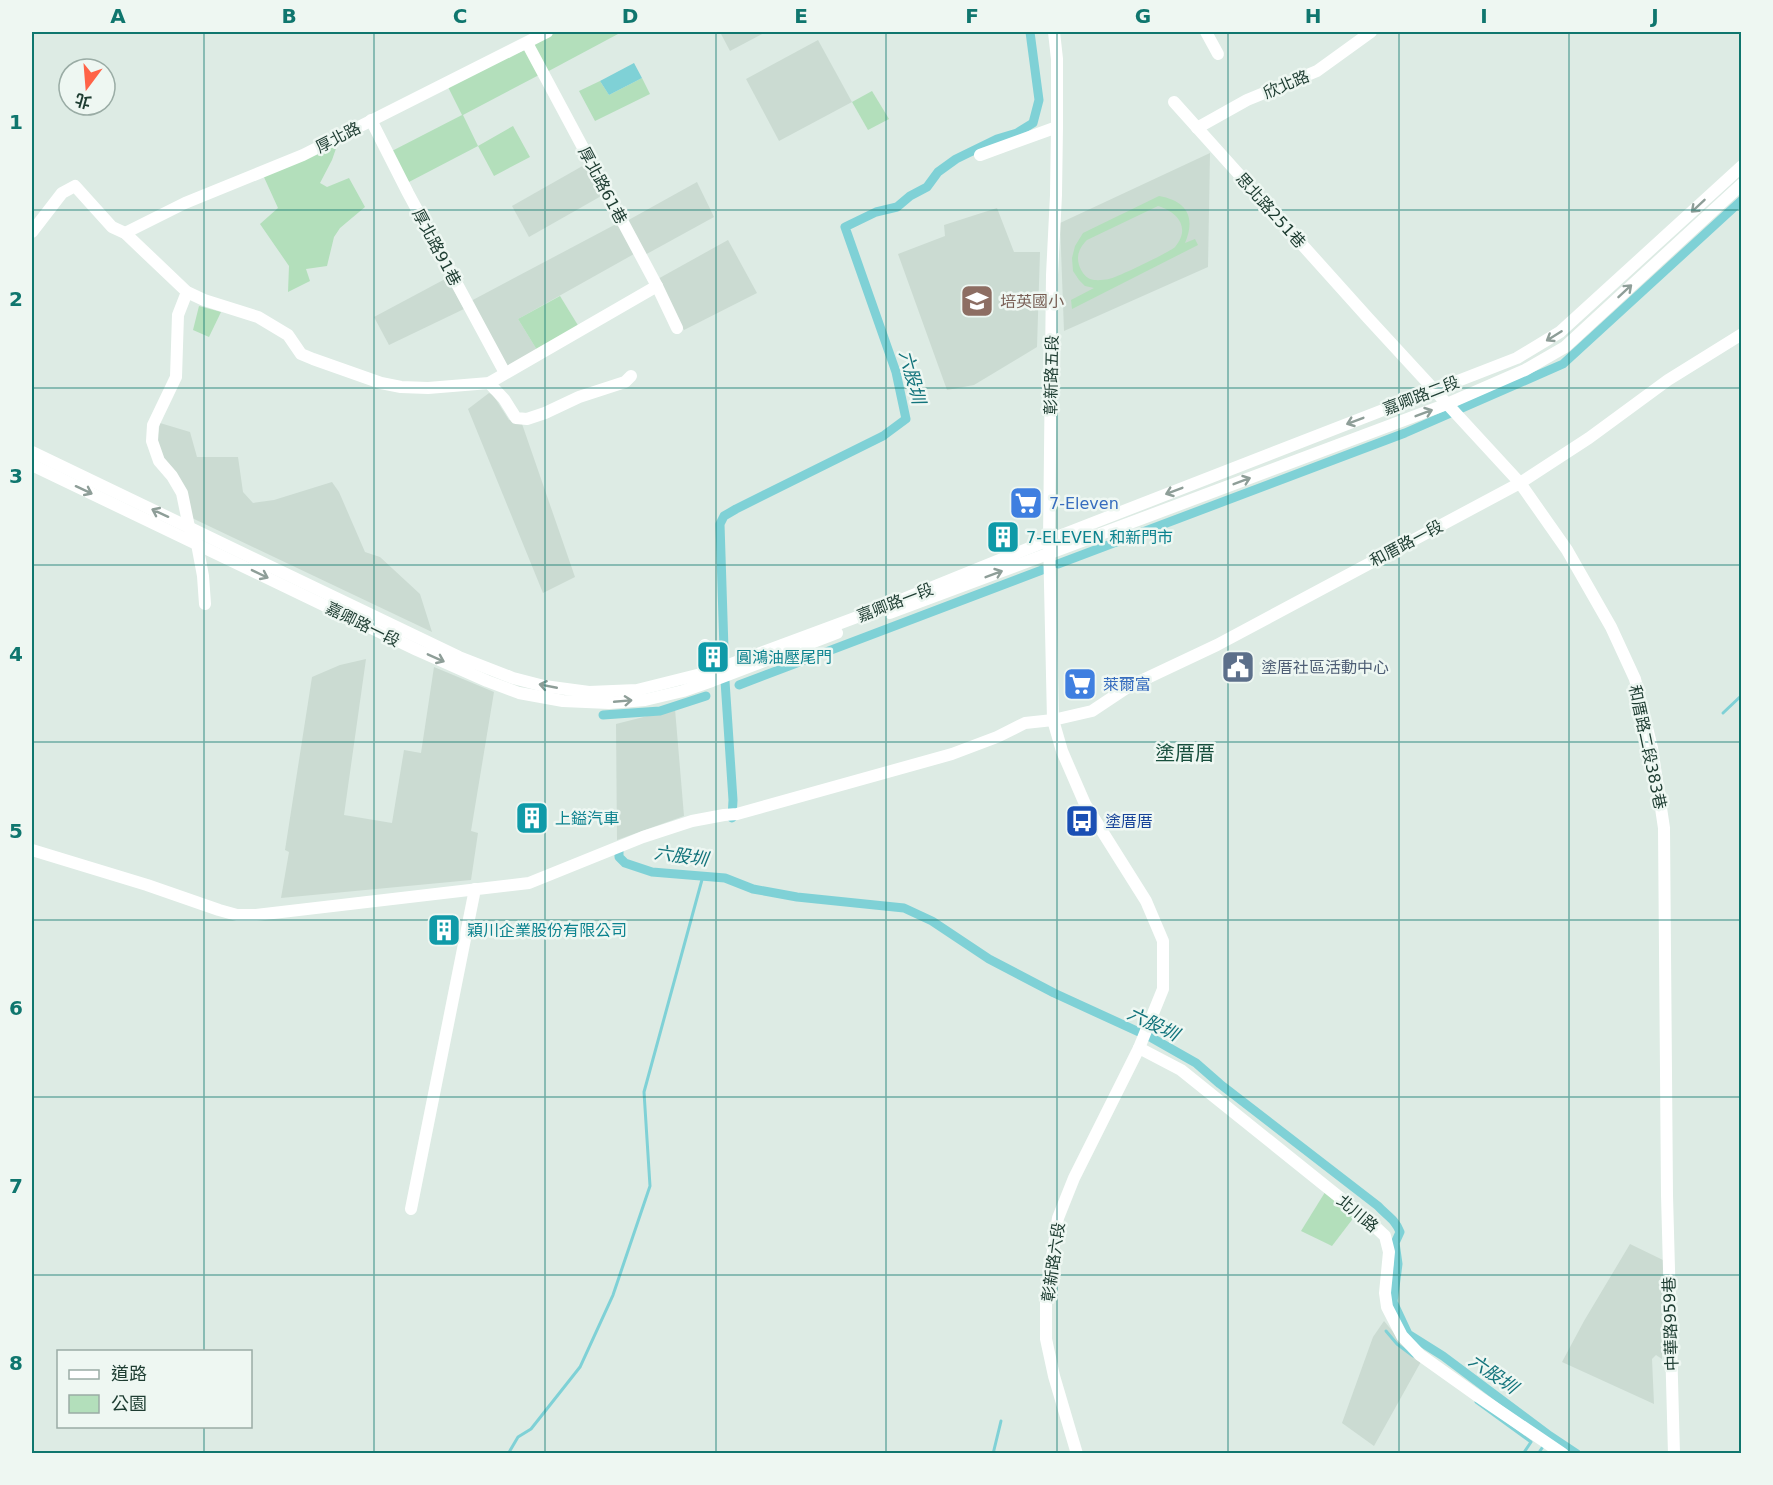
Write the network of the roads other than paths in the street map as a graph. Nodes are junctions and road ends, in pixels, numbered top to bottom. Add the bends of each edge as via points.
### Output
1 (547, 32) edge
2 (1054, 32) edge
3 (1206, 32) edge
4 (1371, 32) edge
5 (527, 43) junction
6 (1218, 54) dead end
7 (1174, 102) dead end
8 (371, 120) junction
9 (1057, 127) junction
10 (1197, 128) junction
11 (980, 155) dead end
12 (1742, 166) edge
13 (1742, 184) edge
14 (32, 232) edge
15 (125, 233) junction
16 (657, 286) junction
17 (187, 292) junction
18 (1368, 318) joint
19 (676, 328) dead end
20 (1742, 334) edge
21 (505, 374) junction
22 (631, 376) dead end
23 (489, 383) junction
24 (1434, 390) junction
25 (1452, 410) junction
26 (32, 452) edge
27 (32, 465) edge
28 (1520, 483) junction
29 (189, 526) junction
30 (1049, 540) junction
31 (197, 544) junction
32 (1049, 553) junction
33 (205, 604) dead end
34 (705, 645) dead end
35 (740, 664) junction
36 (711, 676) junction
37 (1053, 720) junction
38 (32, 850) edge
39 (475, 890) junction
40 (1139, 1048) junction
41 (1666, 1195) joint
42 (411, 1209) dead end
43 (1077, 1454) edge
44 (1563, 1454) edge
45 (1674, 1454) edge

1 - 5 street, 厚北路
2 - 9 street, 彰新路五段
3 - 6 street
4 - 10 street, 欣北路 via 1317,71 1247,100
5 - 8 street, 厚北路
5 - 16 street, 厚北路61巷
7 - 10 street, 思北路251巷
8 - 15 street, 厚北路 via 303,155 185,203
8 - 21 street, 厚北路91巷
9 - 11 street
9 - 30 street, 彰新路五段
10 - 18 street, 思北路251巷
12 -> 24 street, 嘉卿路二段 via 1560,332 1517,358
25 -> 13 street, 嘉卿路二段 via 1565,346
14 - 15 street via 62,193 75,186 112,227
15 - 17 street
16 - 19 street, 厚北路61巷
16 - 21 street
17 - 23 street via 258,317 288,335 301,354 381,383 428,388
17 - 29 street via 178,315 176,377 153,425 152,441 159,461 182,493
18 - 24 street, 和厝路二段383巷
20 - 28 street, 和厝路一段 via 1668,380
21 - 23 street
22 - 23 street via 625,382 526,419 516,418
24 - 25 street, 和厝路二段383巷
24 -> 30 street, 嘉卿路二段
25 - 28 street, 和厝路二段383巷
32 -> 25 street, 嘉卿路二段
29 -> 26 street, 嘉卿路一段
27 -> 31 street, 嘉卿路一段
28 - 37 street, 和厝路一段 via 1216,645 1128,687 1092,711
28 - 41 street, 和厝路二段383巷 via 1567,550 1611,627 1635,679 1652,748 1664,828
29 - 31 street
36 -> 29 street, 嘉卿路一段 via 637,690 590,692 513,678 459,657
30 - 32 street, 彰新路五段
30 - 35 street, 嘉卿路一段
31 - 33 street
31 -> 36 street, 嘉卿路一段 via 417,650 519,693 563,701 645,700 683,691
35 -> 32 street, 嘉卿路一段
32 - 37 street, 彰新路五段
34 - 36 street
35 - 36 street
37 - 39 street, 和厝路一段 via 1025,723 952,754 731,815 692,821 529,883
37 - 40 street, 彰新路六段 via 1085,804 1146,901 1163,941 1163,989
38 - 39 street, 和厝路一段 via 237,915
39 - 42 street
40 - 43 street, 彰新路六段 via 1074,1178 1058,1218 1051,1258 1046,1339
40 - 44 street, 北川路 via 1181,1070 1385,1236 1389,1252 1387,1307 1402,1336 1420,1354
41 - 45 street, 中華路959巷

